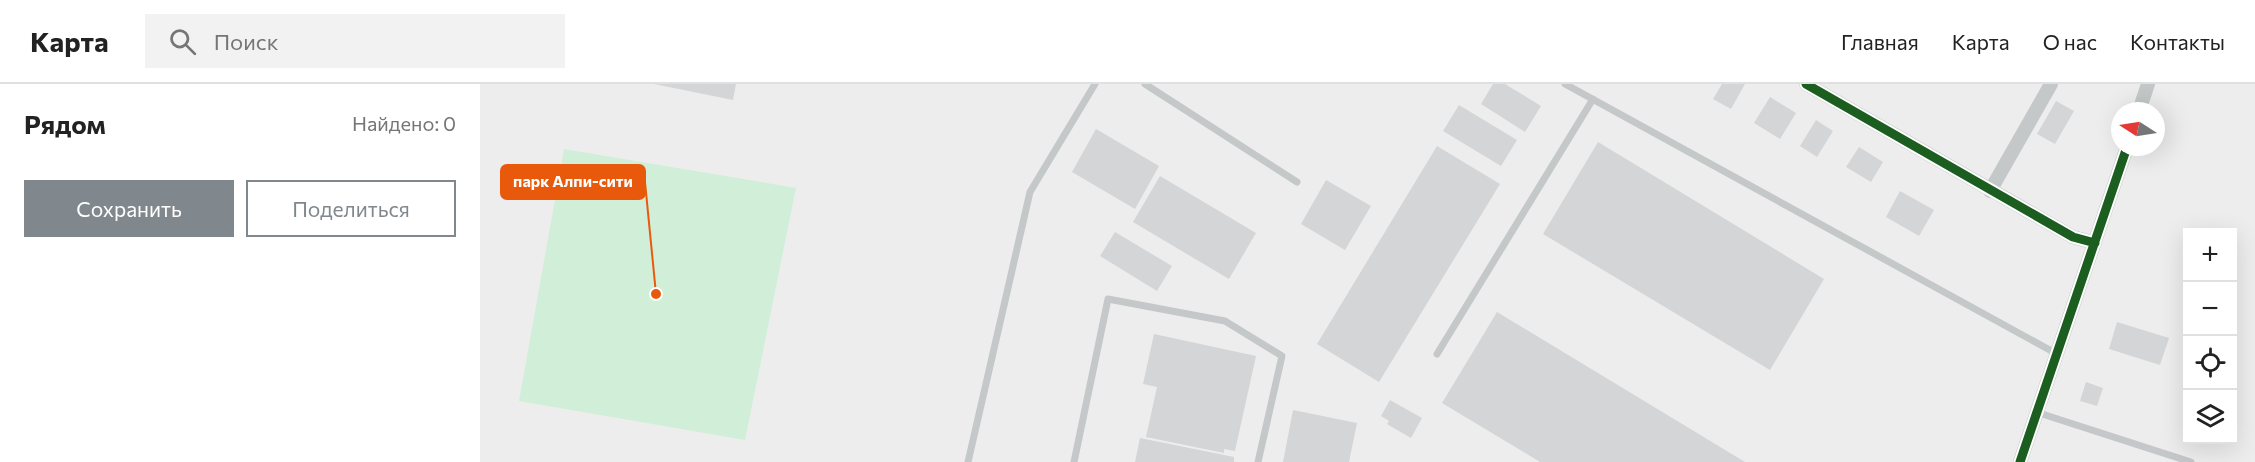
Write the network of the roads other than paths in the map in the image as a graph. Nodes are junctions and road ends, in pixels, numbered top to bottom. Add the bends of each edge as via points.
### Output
1 (1095, 84) edge
2 (1145, 84) edge
3 (1565, 84) edge
4 (1806, 84) edge
5 (2051, 84) edge
6 (2148, 84) edge
7 (1593, 99) junction
8 (2142, 102) edge
9 (2124, 156) edge
10 (1297, 182) dead end
11 (1990, 191) junction
12 (2095, 243) junction
13 (1437, 354) dead end
14 (2057, 354) junction
15 (2036, 412) junction
16 (968, 462) edge
17 (1074, 462) edge
18 (1258, 462) edge
19 (2020, 462) edge
20 (2191, 462) edge

1 - 16 lane via 1030,192
2 - 10 lane
3 - 7 lane
4 - 11 street
5 - 11 street
6 - 8 street
7 - 13 lane
7 - 14 lane
9 - 12 street
11 - 12 street via 2073,237
12 - 14 street
14 - 15 street
15 - 19 street
15 - 20 lane
17 - 18 lane via 1108,299 1225,321 1282,356

